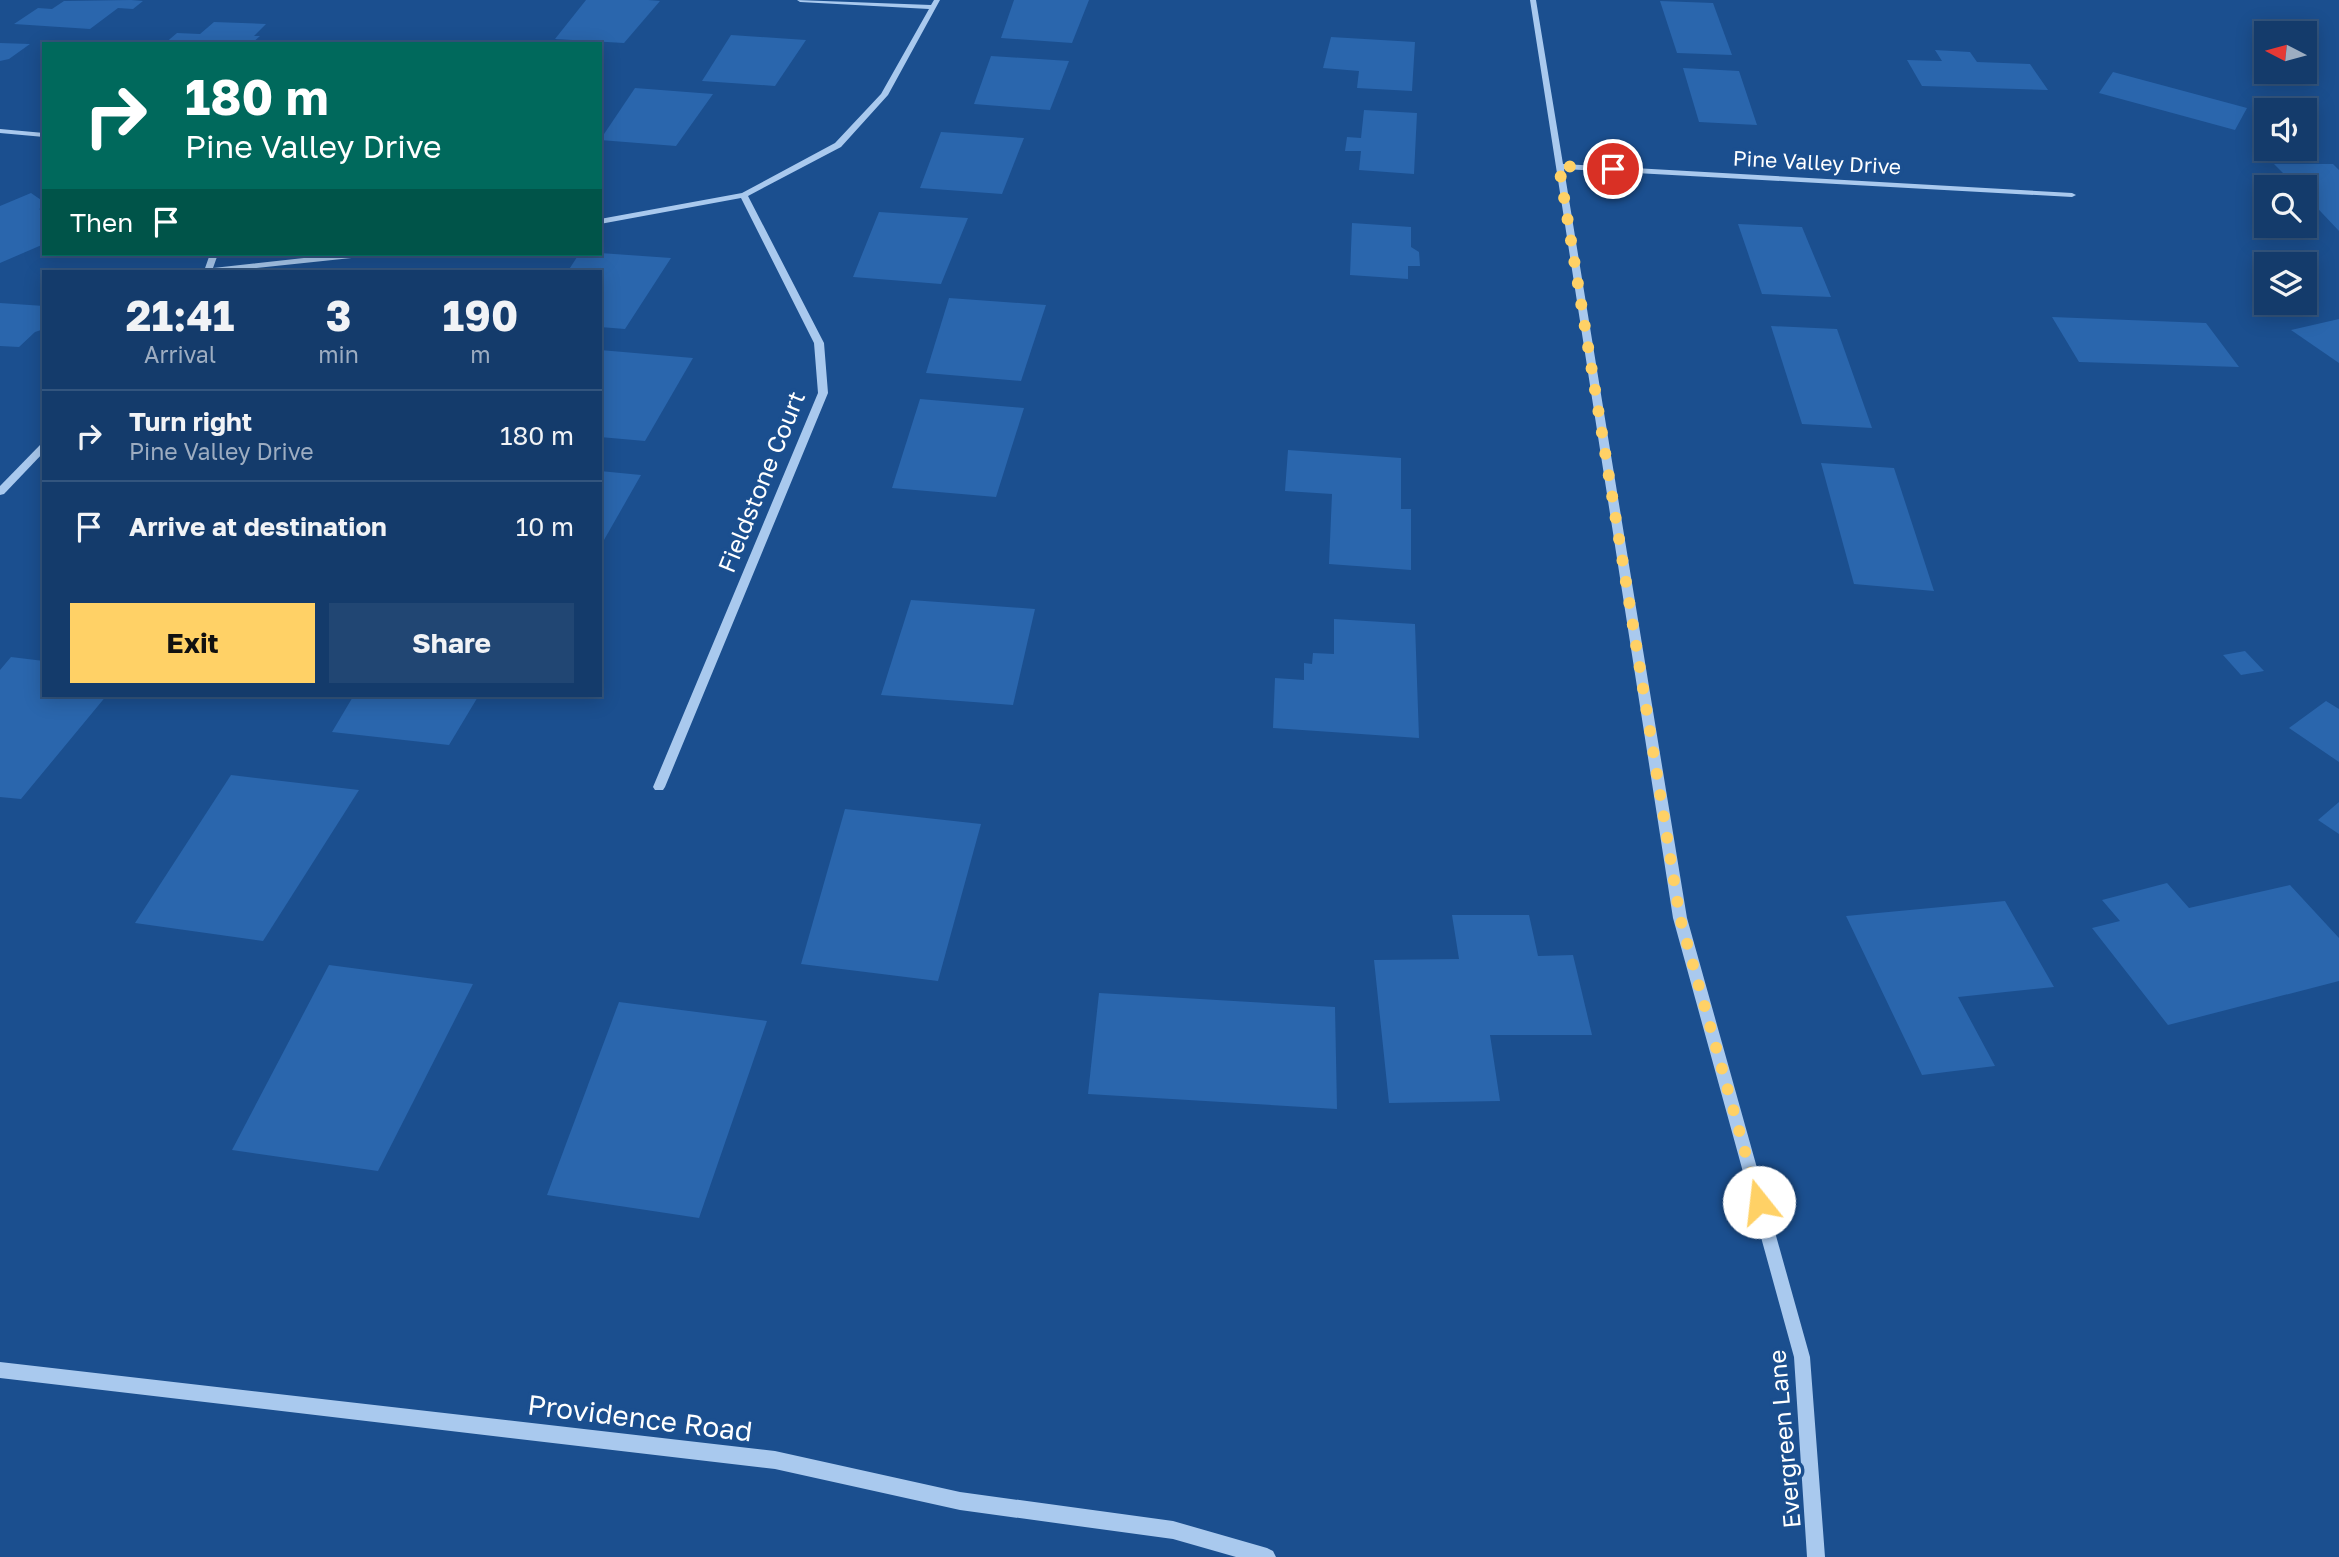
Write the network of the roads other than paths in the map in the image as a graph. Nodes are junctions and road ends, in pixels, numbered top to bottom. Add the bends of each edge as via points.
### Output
1 (800, 0) edge
2 (1533, 0) edge
3 (935, 4) edge
4 (0, 131) edge
5 (42, 135) edge
6 (1559, 166) junction
7 (744, 195) junction
8 (2072, 195) dead end
9 (602, 222) edge
10 (342, 256) edge
11 (217, 270) edge
12 (42, 448) edge
13 (0, 492) edge
14 (659, 787) dead end
15 (0, 1370) edge
16 (1266, 1557) edge
17 (1816, 1557) edge

1 - 3 street
2 - 6 street, Evergreen Lane
3 - 7 street via 884,96 838,145
4 - 5 street
6 - 8 street, Pine Valley Drive
6 - 17 street, Evergreen Lane via 1680,918 1802,1357
7 - 9 street
7 - 14 street, Fieldstone Court via 819,343 822,393
10 - 11 street
12 - 13 street
15 - 16 street, Providence Road via 775,1460 960,1501 1173,1530

